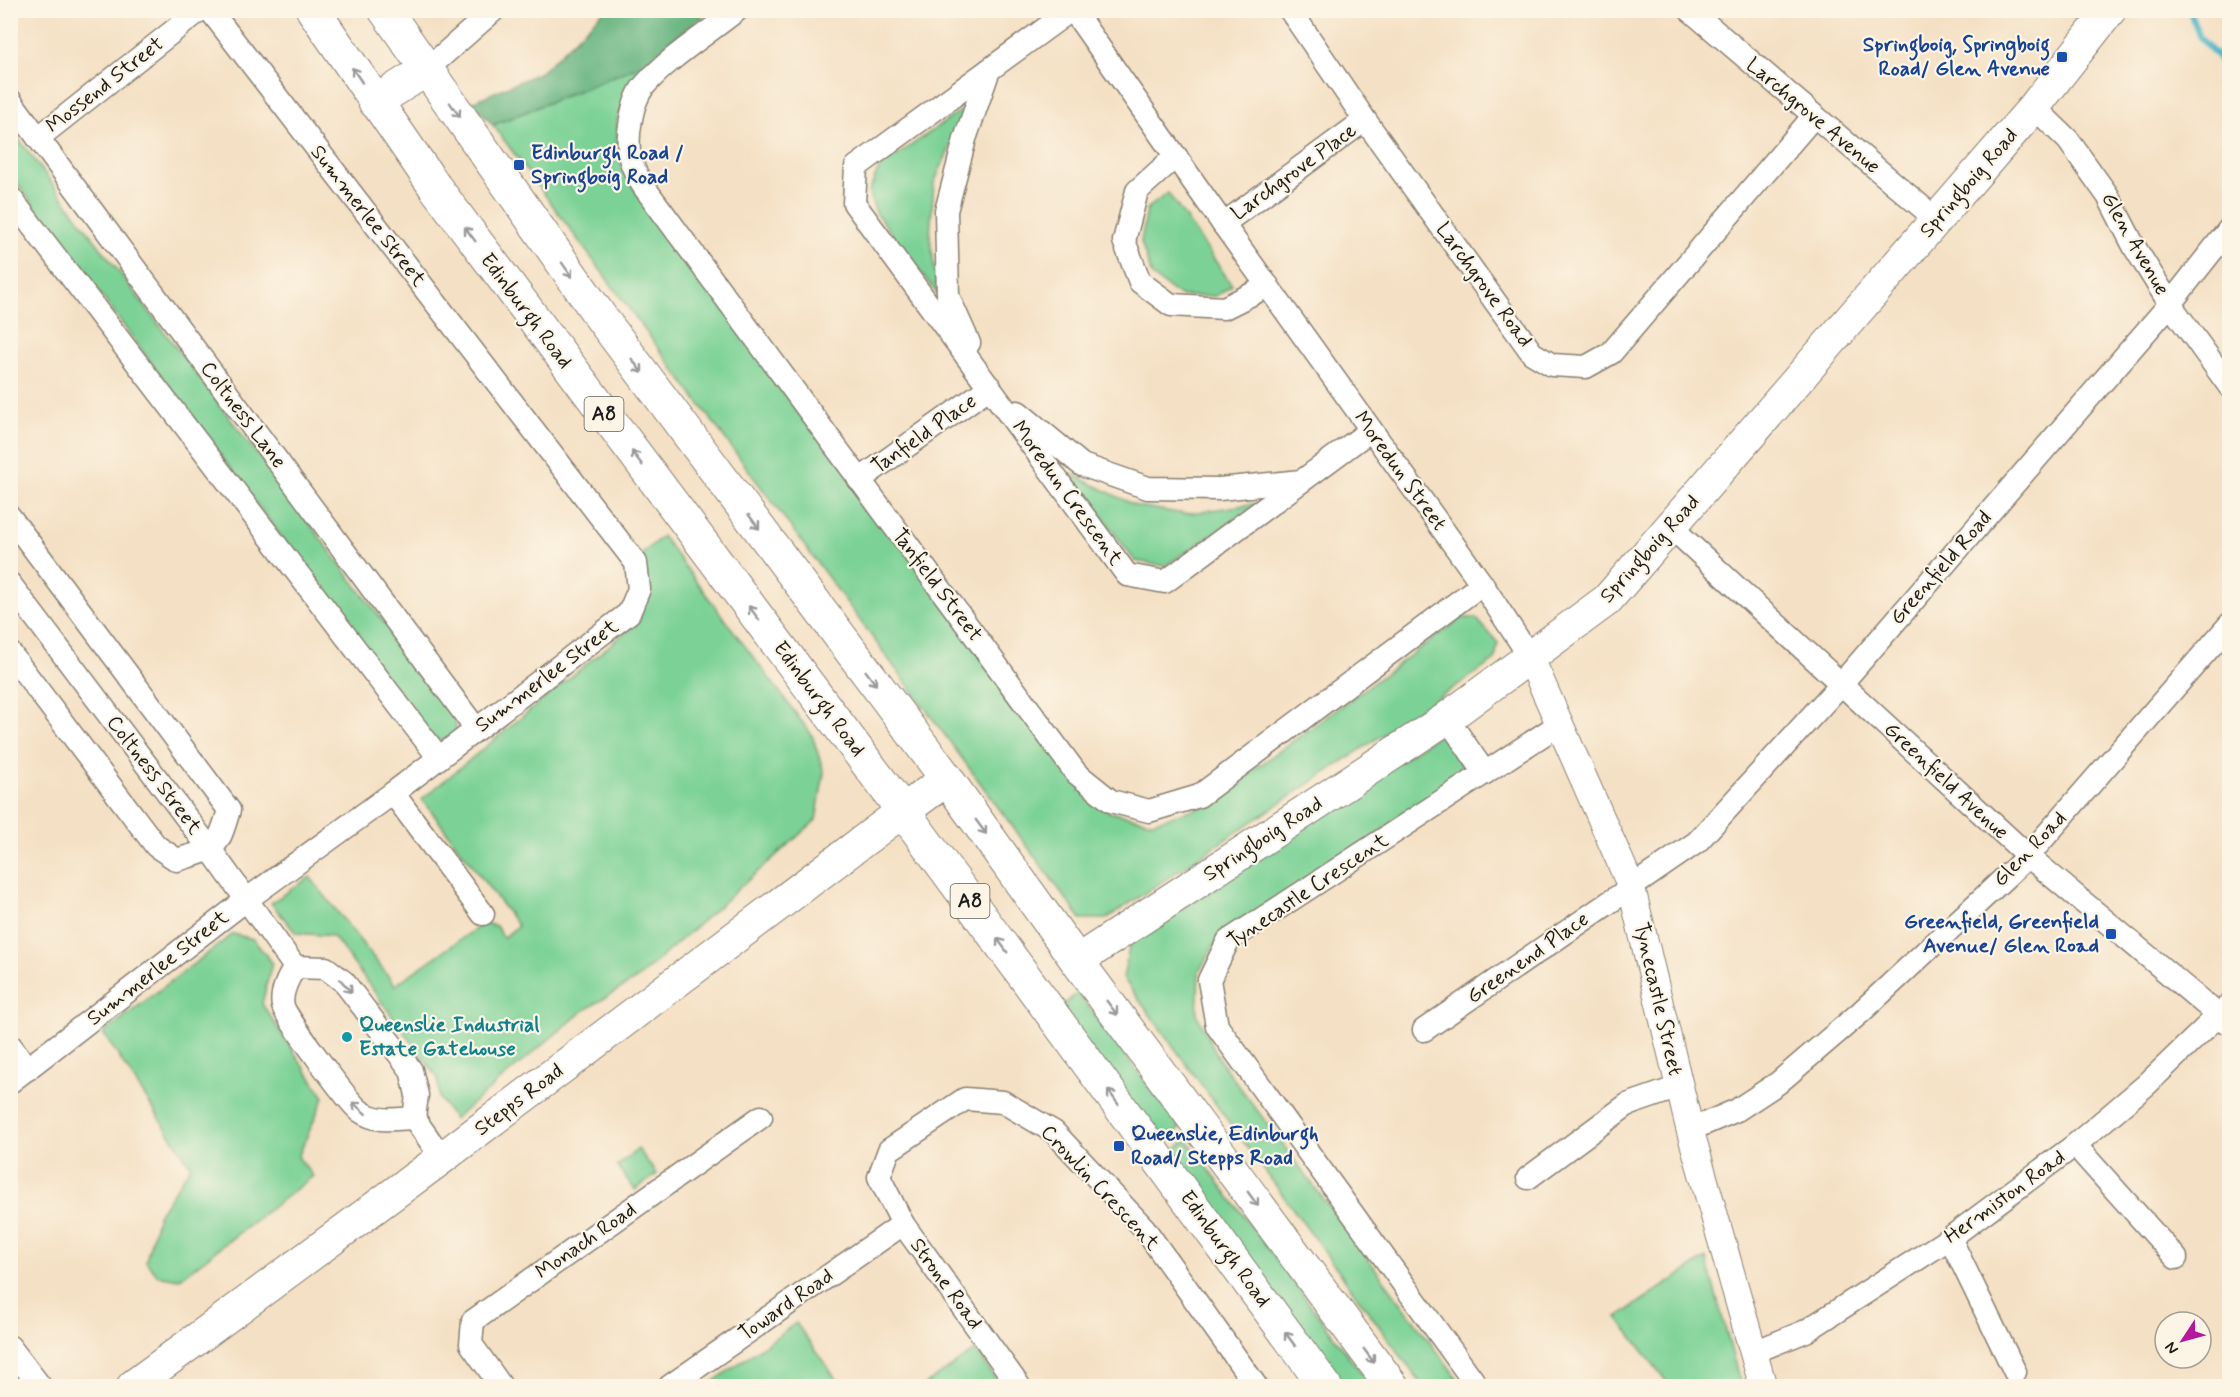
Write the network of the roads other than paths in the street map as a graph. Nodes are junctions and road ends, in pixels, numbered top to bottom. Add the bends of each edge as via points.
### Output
1 (200, 10) edge
2 (210, 10) edge
3 (313, 10) edge
4 (385, 10) edge
5 (494, 10) edge
6 (737, 10) edge
7 (1072, 10) edge
8 (1290, 10) edge
9 (1690, 10) edge
10 (2109, 10) edge
11 (426, 70) junction
12 (989, 70) junction
13 (10, 100) edge
14 (375, 102) junction
15 (2034, 107) junction
16 (1813, 117) junction
17 (1365, 120) junction
18 (38, 138) junction
19 (1176, 156) junction
20 (10, 197) edge
21 (1936, 220) junction
22 (1223, 224) junction
23 (2229, 228) edge
24 (1268, 286) junction
25 (2170, 303) junction
26 (990, 387) junction
27 (2229, 387) edge
28 (1371, 430) junction
29 (859, 480) junction
30 (1303, 481) junction
31 (10, 517) edge
32 (1671, 527) junction
33 (10, 584) edge
34 (1482, 584) junction
35 (2229, 624) edge
36 (10, 653) edge
37 (1530, 657) junction
38 (1841, 684) junction
39 (1448, 718) junction
40 (1561, 723) junction
41 (476, 729) junction
42 (438, 758) junction
43 (1485, 773) junction
44 (947, 779) junction
45 (393, 793) junction
46 (903, 811) junction
47 (210, 849) junction
48 (2028, 856) junction
49 (1631, 886) junction
50 (246, 900) junction
51 (483, 914) dead end
52 (1077, 962) junction
53 (295, 967) junction
54 (1036, 992) junction
55 (2226, 1015) edge
56 (1424, 1030) dead end
57 (10, 1045) edge
58 (19, 1075) edge
59 (1679, 1087) junction
60 (760, 1117) dead end
61 (414, 1118) junction
62 (1690, 1130) junction
63 (2075, 1145) junction
64 (442, 1158) junction
65 (879, 1177) joint
66 (1528, 1178) dead end
67 (903, 1224) junction
68 (1950, 1238) junction
69 (2176, 1258) dead end
70 (10, 1347) edge
71 (1754, 1352) junction
72 (2014, 1372) dead end
73 (40, 1386) edge
74 (133, 1386) edge
75 (501, 1386) edge
76 (670, 1386) edge
77 (1019, 1386) edge
78 (1256, 1386) edge
79 (1325, 1386) edge
80 (1392, 1386) edge
81 (1477, 1386) edge
82 (1763, 1386) edge

1 - 18 street, Mossend Street
2 - 41 street, Summerlee Street via 636,562 639,589 629,613
14 -> 3 main road, Edinburgh Road / A8
4 - 11 main road, A8
5 - 11 street
6 - 29 street, Tanfield Street via 642,88 629,130 630,156 644,188
7 - 12 street, Moredun Crescent
7 - 19 street, Moredun Street
8 - 17 street, Larchgrove Road
9 - 16 street, Larchgrove Avenue
10 - 15 main road, Springboig Road
11 - 14 main road
11 -> 44 main road, A8 via 602,319
12 - 26 street, Moredun Crescent via 964,139 946,211 948,296
12 - 26 street, Moredun Crescent via 856,167 854,203
13 - 18 street, Coltness Lane
46 -> 14 main road, Edinburgh Road / A8 via 559,355
15 - 21 main road, Springboig Road
15 - 25 street, Glen Avenue via 2068,140 2108,196
16 - 17 street, Larchgrove Road via 1611,353 1586,367 1552,365 1532,353
16 - 21 street, Larchgrove Avenue
17 - 22 street, Larchgrove Place
18 - 41 street, Coltness Lane
19 - 22 street, Moredun Street
19 - 24 street via 1137,191 1124,241 1140,282 1171,305 1224,308
20 - 42 street
21 - 32 main road, Springboig Road
22 - 24 street, Moredun Street
23 - 25 street, Greenfield Road
24 - 28 street, Moredun Street
25 - 27 street, Glen Avenue
25 - 38 street, Greenfield Road
26 - 29 street, Tanfield Place
26 - 30 street, Moredun Crescent via 1082,465 1148,488 1219,489
26 - 30 street, Moredun Crescent via 1127,575 1165,582
28 - 30 street, Moredun Crescent
28 - 34 street, Moredun Street
29 - 34 street, Tanfield Street via 1076,773 1111,801 1149,811 1199,796
31 - 47 street via 229,810 221,838
32 - 37 main road, Springboig Road via 1607,600
32 - 38 street, Greenfield Avenue
33 - 47 street, Coltness Street
34 - 37 street, Moredun Street
35 - 48 street, Glen Road
36 - 47 street via 156,846 177,860
37 - 39 main road, Springboig Road
37 - 40 street, Tynecastle Street
38 - 48 street, Greenfield Avenue
38 - 49 street, Greenfield Road via 1697,842
39 - 43 street
39 - 52 main road, Springboig Road
40 - 43 street, Tynecastle Crescent
40 - 49 street, Tynecastle Street
41 - 42 street, Summerlee Street
42 - 45 street, Summerlee Street
43 - 81 street, Tynecastle Crescent via 1228,941 1209,980 1217,1026
44 - 46 main road
44 -> 52 main road, A8
45 - 50 street, Summerlee Street
45 - 51 street
54 -> 46 main road, Edinburgh Road / A8
46 - 64 main road, Stepps Road
47 - 50 street, Coltness Street
48 - 55 street, Greenfield Avenue
48 - 62 street, Glen Road via 1861,1012 1778,1083 1737,1110
49 - 56 street, Greenend Place
49 - 59 street, Tynecastle Street
50 - 53 street, Coltness Street
50 - 58 street, Summerlee Street
52 - 54 main road
52 -> 80 main road, A8
53 -> 61 street via 326,968 344,982 411,1070 417,1095
61 -> 53 street via 380,1120 352,1102 291,1023 283,1005 286,982
79 -> 54 main road, Edinburgh Road / A8
55 - 63 street, Hermiston Road
57 - 58 street
59 - 62 street, Tynecastle Street
59 - 66 street via 1627,1105
60 - 75 street, Monach Road via 473,1321 471,1344
61 - 64 street
62 - 71 street, Tynecastle Street
63 - 68 street, Hermiston Road
63 - 69 street
64 - 74 main road, Stepps Road
65 - 67 street, Strone Road
65 - 78 street, Crowlin Crescent via 889,1150 965,1099 1003,1102 1054,1132 1144,1228
67 - 76 street, Toward Road
67 - 77 street, Strone Road
68 - 71 street, Hermiston Road via 1806,1331
68 - 72 street
70 - 73 street
71 - 82 street, Tynecastle Street

